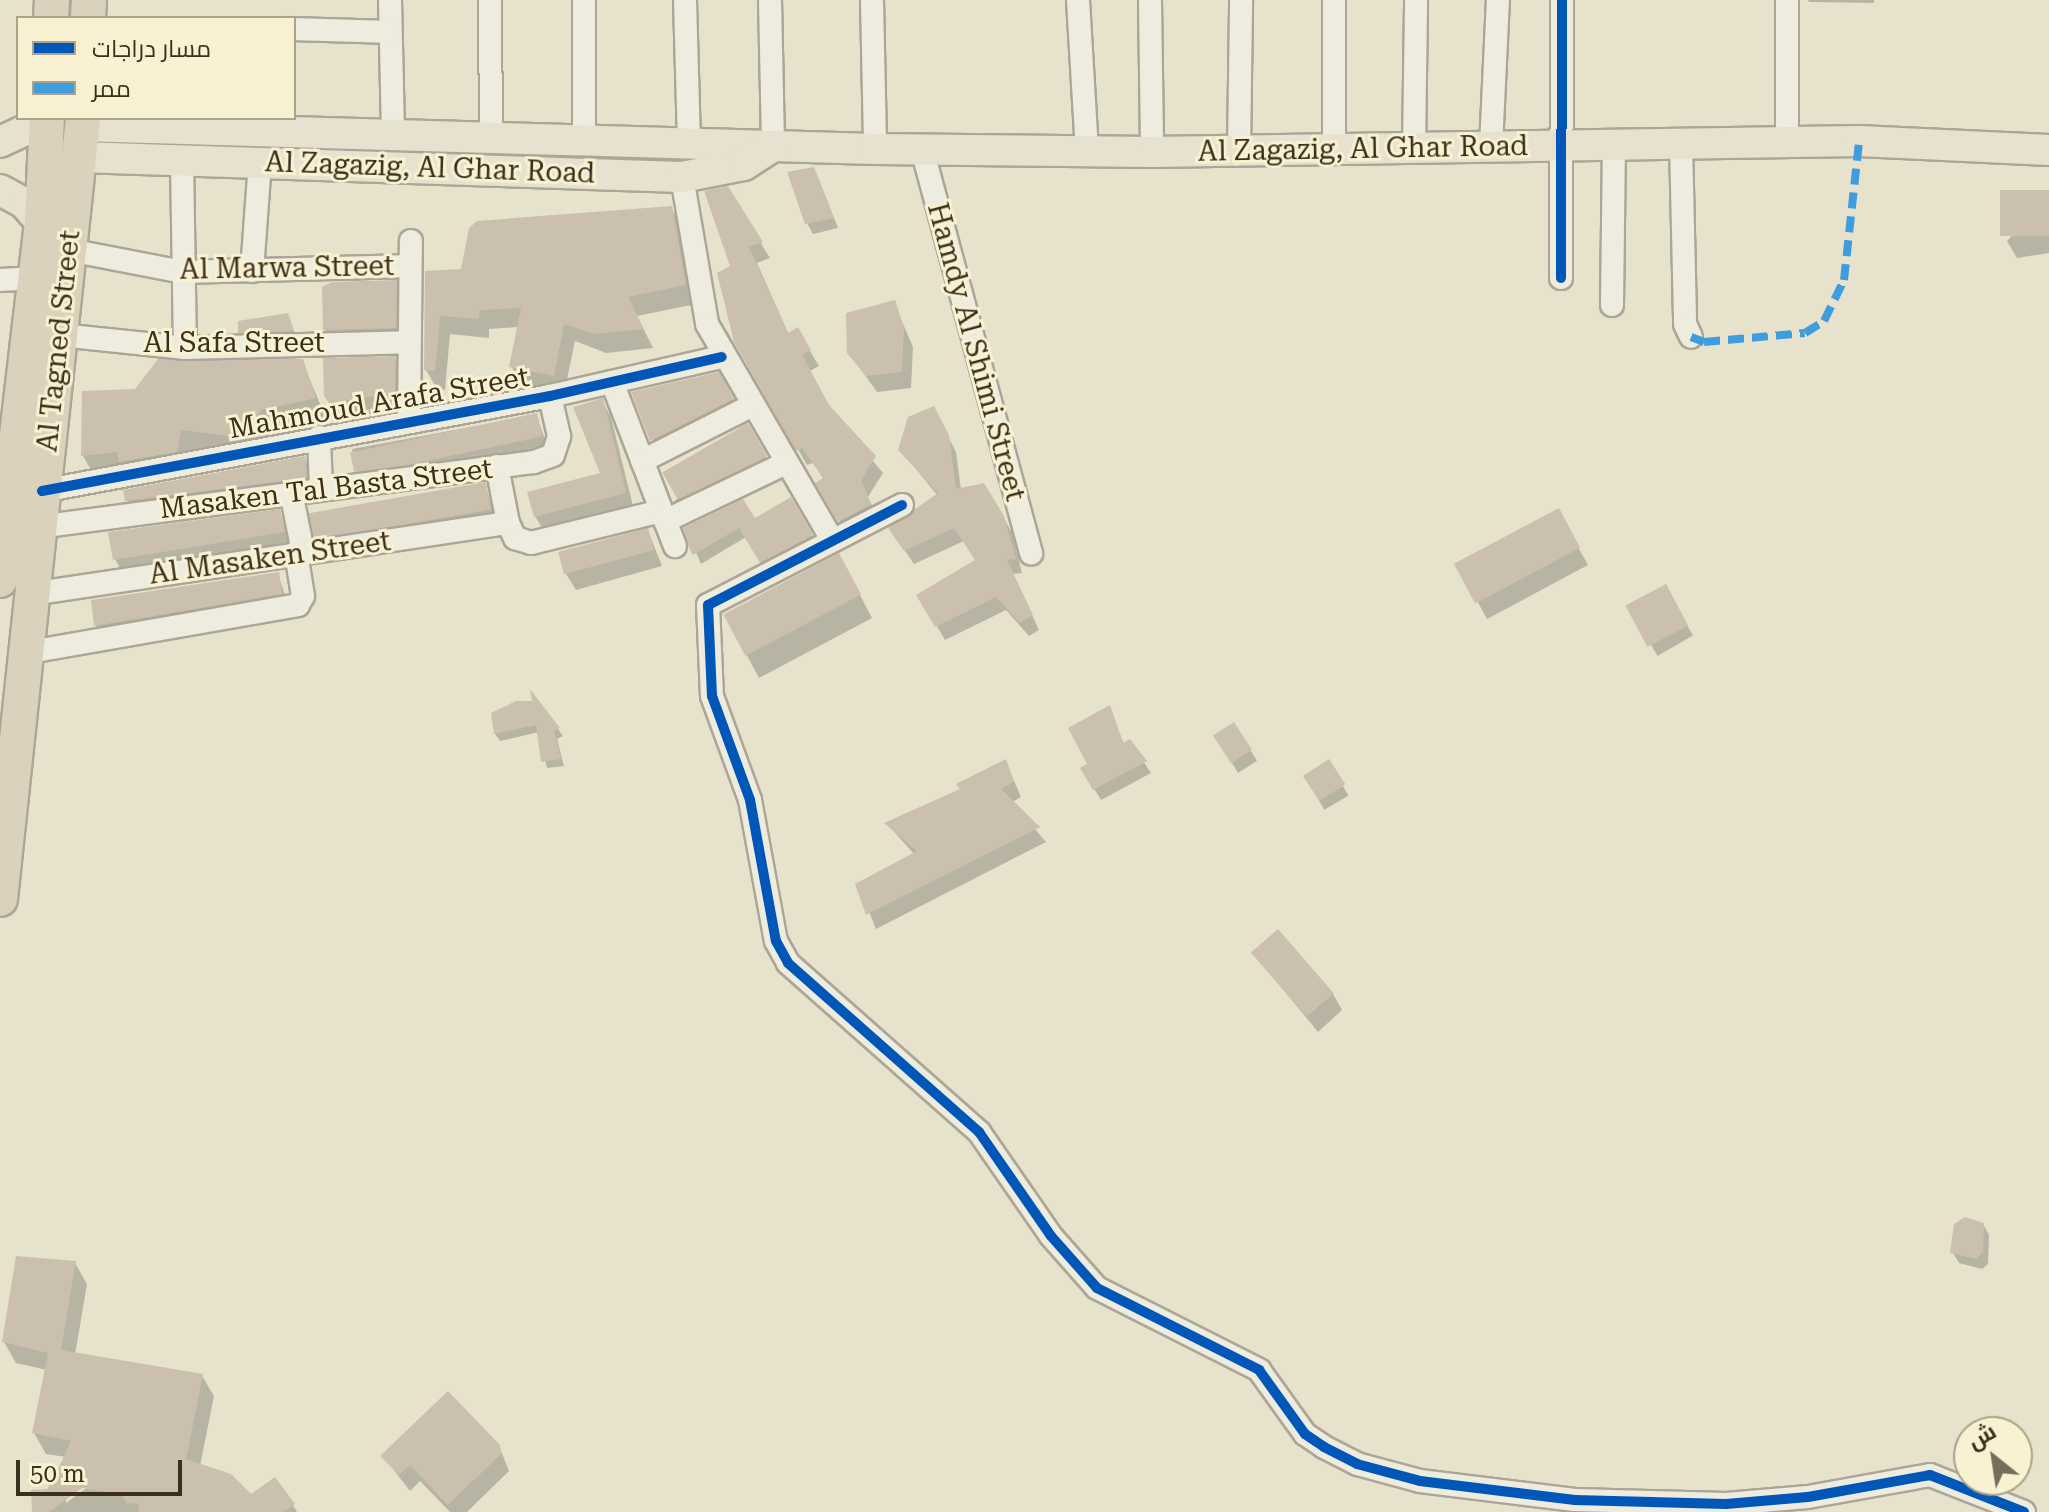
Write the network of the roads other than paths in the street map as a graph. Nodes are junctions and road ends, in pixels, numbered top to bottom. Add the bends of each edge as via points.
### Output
1 (390, 0) edge
2 (490, 0) edge
3 (584, 0) edge
4 (685, 0) edge
5 (770, 0) edge
6 (872, 0) edge
7 (1078, 0) edge
8 (1150, 0) edge
9 (1241, 0) edge
10 (1334, 0) edge
11 (1416, 0) edge
12 (1498, 0) edge
13 (1562, 0) edge
14 (1787, 0) edge
15 (296, 29) edge
16 (390, 32) junction
17 (45, 120) edge
18 (47, 120) edge
19 (81, 134) edge
20 (393, 134) junction
21 (491, 136) junction
22 (584, 138) junction
23 (689, 141) junction
24 (0, 142) edge
25 (1681, 142) junction
26 (1614, 144) junction
27 (1787, 144) junction
28 (1559, 145) junction
29 (773, 146) junction
30 (1491, 147) junction
31 (1334, 148) junction
32 (875, 149) junction
33 (922, 149) junction
34 (1414, 149) junction
35 (2049, 150) edge
36 (1087, 151) junction
37 (1239, 151) junction
38 (1152, 152) junction
39 (182, 160) junction
40 (260, 163) junction
41 (682, 177) junction
42 (0, 190) edge
43 (42, 224) junction
44 (411, 241) dead end
45 (69, 250) junction
46 (410, 266) junction
47 (252, 271) junction
48 (183, 272) junction
49 (37, 278) junction
50 (1561, 278) dead end
51 (0, 280) edge
52 (1612, 305) dead end
53 (60, 335) junction
54 (1691, 337) dead end
55 (408, 342) junction
56 (185, 348) junction
57 (722, 357) junction
58 (612, 382) junction
59 (550, 396) junction
60 (751, 406) junction
61 (9, 413) edge
62 (409, 421) junction
63 (319, 437) junction
64 (642, 461) junction
65 (786, 463) junction
66 (497, 466) junction
67 (321, 488) junction
68 (42, 491) junction
69 (291, 492) junction
70 (902, 505) dead end
71 (663, 516) junction
72 (508, 523) junction
73 (38, 527) junction
74 (832, 540) junction
75 (675, 546) dead end
76 (299, 552) junction
77 (1031, 554) dead end
78 (0, 580) edge
79 (31, 594) junction
80 (24, 653) junction
81 (0, 899) edge
82 (2024, 1512) edge

1 - 16 street
2 - 21 street
3 - 22 street
4 - 23 street
5 - 29 street
6 - 32 street
7 - 36 street
8 - 38 street
9 - 37 street
10 - 31 street
11 - 34 street
12 - 30 street
13 - 28 street
14 - 27 street
15 - 16 street
16 - 20 street
17 - 24 main road
18 - 43 highway, Al Tagned Street
19 - 20 main road, Al Zagazig, Al Ghar Road
19 - 39 main road, Al Zagazig, Al Ghar Road
19 - 45 highway, Al Tagned Street
20 - 21 main road, Al Zagazig, Al Ghar Road
21 - 22 main road, Al Zagazig, Al Ghar Road
22 - 23 main road, Al Zagazig, Al Ghar Road
23 - 29 main road, Al Zagazig, Al Ghar Road
25 - 26 main road, Al Zagazig, Al Ghar Road
25 - 27 main road, Al Zagazig, Al Ghar Road
25 - 54 street via 1685,324
26 - 28 main road, Al Zagazig, Al Ghar Road
26 - 52 street
27 - 35 main road, Al Zagazig, Al Ghar Road via 1859,141
28 - 30 main road, Al Zagazig, Al Ghar Road
28 - 50 street
29 - 32 main road, Al Zagazig, Al Ghar Road
29 - 41 main road, Al Zagazig, Al Ghar Road via 744,165
30 - 34 main road, Al Zagazig, Al Ghar Road
31 - 34 main road, Al Zagazig, Al Ghar Road
31 - 37 main road, Al Zagazig, Al Ghar Road
32 - 33 main road, Al Zagazig, Al Ghar Road
33 - 36 main road, Al Zagazig, Al Ghar Road
33 - 77 street, Hamdy Al Shimi Street
36 - 38 main road, Al Zagazig, Al Ghar Road
37 - 38 main road, Al Zagazig, Al Ghar Road
39 - 40 main road, Al Zagazig, Al Ghar Road
39 - 48 street
40 - 41 main road, Al Zagazig, Al Ghar Road
40 - 47 street
41 - 57 street via 699,300
42 - 43 main road via 24,203
43 - 49 highway, Al Tagned Street
44 - 46 street
45 - 48 street, Al Marwa Street
45 - 53 highway, Al Tagned Street
46 - 47 street, Al Marwa Street
46 - 55 street
47 - 48 street, Al Marwa Street
48 - 56 street
49 - 51 street
49 - 61 highway, Al Tagned Street
53 - 56 street, Al Safa Street
53 - 68 highway, Al Tagned Street
55 - 56 street, Al Safa Street
55 - 62 street
57 - 58 street, Mahmoud Arafa Street
57 - 60 street
58 - 59 street, Mahmoud Arafa Street
58 - 64 street
59 - 62 street, Mahmoud Arafa Street
59 - 66 street, Masaken Tal Basta Street via 559,436 553,455
60 - 64 street
60 - 65 street
61 - 78 highway, Al Tagned Street
62 - 63 street, Mahmoud Arafa Street
63 - 67 street
63 - 68 street, Mahmoud Arafa Street
64 - 71 street
65 - 71 street
65 - 74 street
66 - 67 street, Masaken Tal Basta Street
66 - 72 street
67 - 69 street, Masaken Tal Basta Street
68 - 73 highway, Al Tagned Street
69 - 73 street, Masaken Tal Basta Street
69 - 76 street
70 - 74 street
71 - 72 street via 531,543 515,538
71 - 75 street
72 - 76 street, Al Masaken Street
73 - 79 highway, Al Tagned Street
74 - 82 street via 716,598 705,616 712,696 750,800 776,941 788,963 855,1027 949,1100 979,1132 1051,1236 1097,1288 1259,1370 1305,1434 1324,1447 1357,1464 1420,1481 1575,1500 1726,1504 1808,1497 1930,1475
76 - 79 street, Al Masaken Street
76 - 80 street via 303,596 298,605
79 - 80 highway, Al Tagned Street
80 - 81 highway, Al Tagned Street

